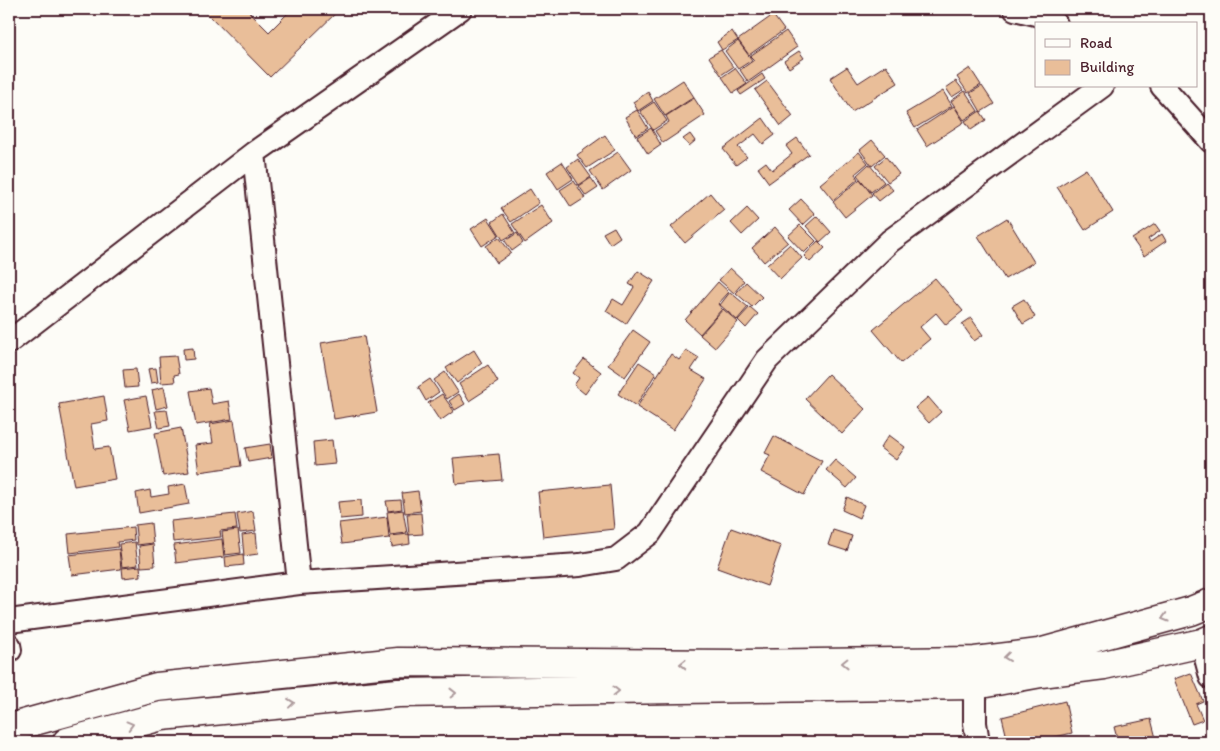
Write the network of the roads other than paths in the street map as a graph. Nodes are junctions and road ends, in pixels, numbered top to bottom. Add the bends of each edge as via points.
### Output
1 (460, 9) edge
2 (1015, 9) edge
3 (1052, 22) edge
4 (1099, 88) edge
5 (1164, 88) edge
6 (1211, 142) edge
7 (254, 153) junction
8 (9, 342) edge
9 (299, 583) junction
10 (1211, 603) edge
11 (9, 621) edge
12 (1207, 641) edge
13 (975, 673) junction
14 (1211, 677) edge
15 (9, 728) edge
16 (67, 742) edge
17 (978, 742) edge

1 - 7 street
2 - 3 street
4 - 9 street via 890,241 841,287 767,360 650,533 616,559 580,565
5 - 6 street
7 - 8 street
7 - 9 street
9 - 11 street
10 -> 13 street
12 - 13 street via 1104,665 1041,673
12 - 14 street
13 -> 15 street via 742,664 398,662 157,687
16 -> 13 street via 162,716 398,693
13 - 17 street

